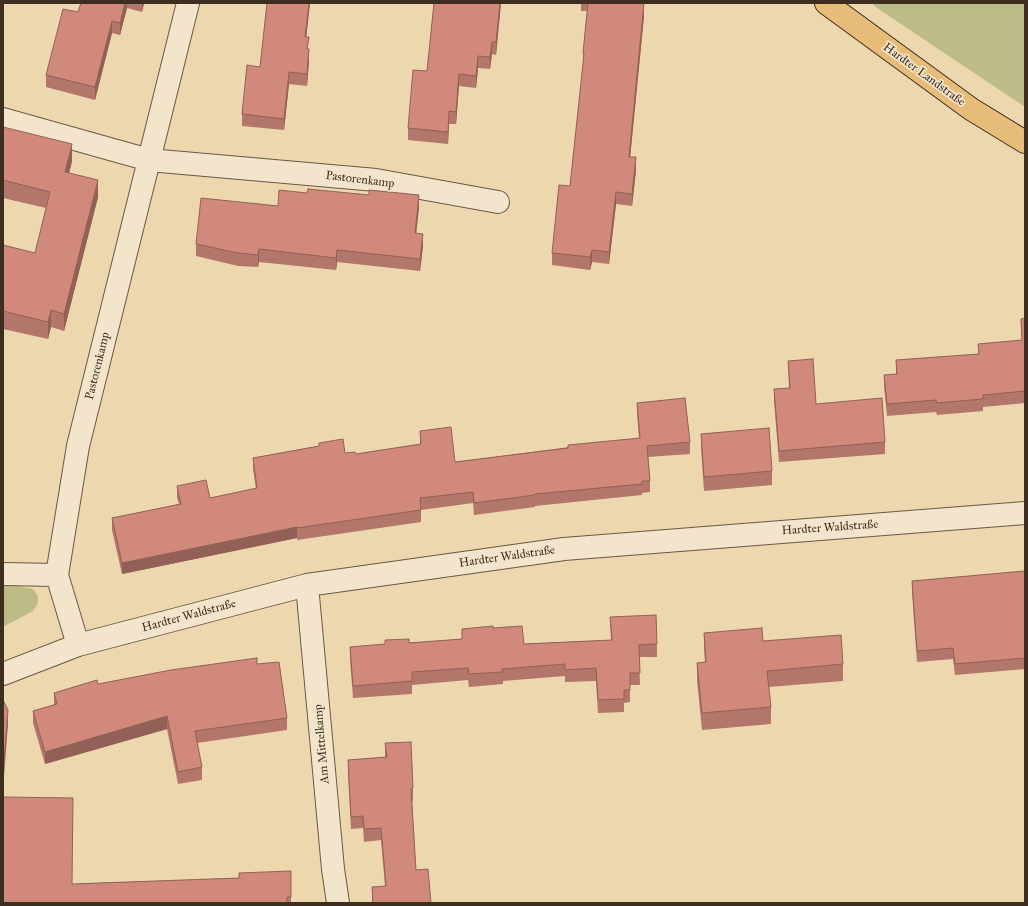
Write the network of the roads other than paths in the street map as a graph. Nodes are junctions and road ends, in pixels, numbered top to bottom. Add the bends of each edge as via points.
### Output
1 (188, 3) edge
2 (826, 3) edge
3 (3, 119) edge
4 (1025, 142) edge
5 (149, 160) junction
6 (498, 202) dead end
7 (1025, 513) edge
8 (3, 574) edge
9 (57, 575) junction
10 (307, 585) junction
11 (78, 645) junction
12 (3, 674) edge
13 (338, 903) edge

1 - 5 street, Pastorenkamp
2 - 4 main road, Hardter Landstraße via 971,109
3 - 5 street, Pastorenkamp
5 - 6 street, Pastorenkamp via 376,180
5 - 9 street, Pastorenkamp via 78,446
7 - 10 street, Hardter Waldstraße via 564,549
8 - 9 street
9 - 11 street, Pastorenkamp
10 - 11 street, Hardter Waldstraße
10 - 13 street, Am Mittelkamp
11 - 12 street, Hardter Waldstraße

